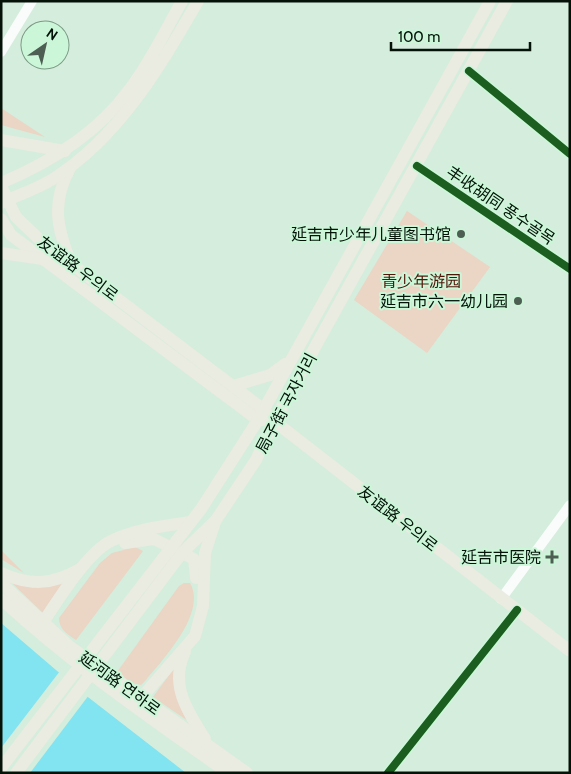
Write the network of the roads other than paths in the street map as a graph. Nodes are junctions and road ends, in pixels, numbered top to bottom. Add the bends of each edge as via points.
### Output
1 (32, 1) edge
2 (182, 1) edge
3 (198, 1) edge
4 (490, 1) edge
5 (507, 1) edge
6 (1, 52) edge
7 (469, 71) junction
8 (1, 140) edge
9 (65, 151) junction
10 (570, 154) edge
11 (72, 166) junction
12 (417, 166) junction
13 (1, 184) edge
14 (4, 201) edge
15 (1, 219) edge
16 (1, 253) edge
17 (45, 260) junction
18 (72, 266) junction
19 (570, 269) edge
20 (293, 357) junction
21 (233, 386) junction
22 (260, 414) junction
23 (274, 421) junction
24 (570, 505) edge
25 (216, 520) junction
26 (190, 522) junction
27 (170, 546) junction
28 (182, 553) junction
29 (84, 567) junction
30 (1, 573) edge
31 (1, 583) edge
32 (501, 599) junction
33 (1, 600) edge
34 (517, 610) junction
35 (42, 629) junction
36 (188, 645) junction
37 (570, 651) edge
38 (135, 702) junction
39 (209, 746) junction
40 (1, 768) edge
41 (16, 773) edge
42 (228, 773) edge
43 (247, 773) edge
44 (388, 773) edge

1 - 6 street
2 - 9 main road via 120,103
3 - 11 main road via 137,100
4 - 20 main road, 局子街 국자거리
5 - 7 main road, 局子街 국자거리
7 - 10 street
7 - 12 main road, 局子街 국자거리
8 - 9 main road
9 - 13 main road
11 - 14 main road via 51,180
11 - 18 main road via 60,189 58,221
12 - 19 street, 丰收胡同 풍수골목
12 - 23 main road, 局子街 국자거리
13 - 14 main road, 友谊路 우의로
14 - 18 main road, 友谊路 우의로 via 22,225
15 - 17 main road, 友谊路 우의로 via 11,235
16 - 17 main road
17 - 22 main road, 友谊路 우의로 via 96,300
18 - 21 main road, 友谊路 우의로
20 - 21 main road via 270,375
20 - 22 main road, 局子街 국자거리
21 - 22 main road, 友谊路 우의로
22 - 23 main road, 友谊路 우의로
22 - 26 main road, 局子街 국자거리 via 221,480
23 - 25 main road, 局子街 국자거리 via 256,460
23 - 32 main road, 友谊路 우의로
24 - 32 street
25 - 28 main road, 局子街 국자거리
25 - 36 main road via 203,563 202,614 196,636
26 - 27 main road, 局子街 국자거리
26 - 29 main road via 110,541 96,551
27 - 35 main road via 152,539 124,543 107,552 80,580
27 - 40 main road, 局子街 국자거리
28 - 38 main road via 190,556 195,564 195,612 186,634
28 - 41 main road, 局子街 국자거리
29 - 30 main road via 58,580 40,583 29,583
29 - 35 main road
31 - 35 main road, 延河路 연하로
32 - 34 main road, 友谊路 우의로
33 - 35 main road, 延河路 연하로
34 - 37 main road, 友谊路 우의로
34 - 44 street
35 - 38 main road, 延河路 연하로
36 - 38 main road
36 - 39 main road via 180,666 180,691 187,712
38 - 39 main road, 延河路 연하로
38 - 42 main road, 延河路 연하로
39 - 43 main road, 延河路 연하로

